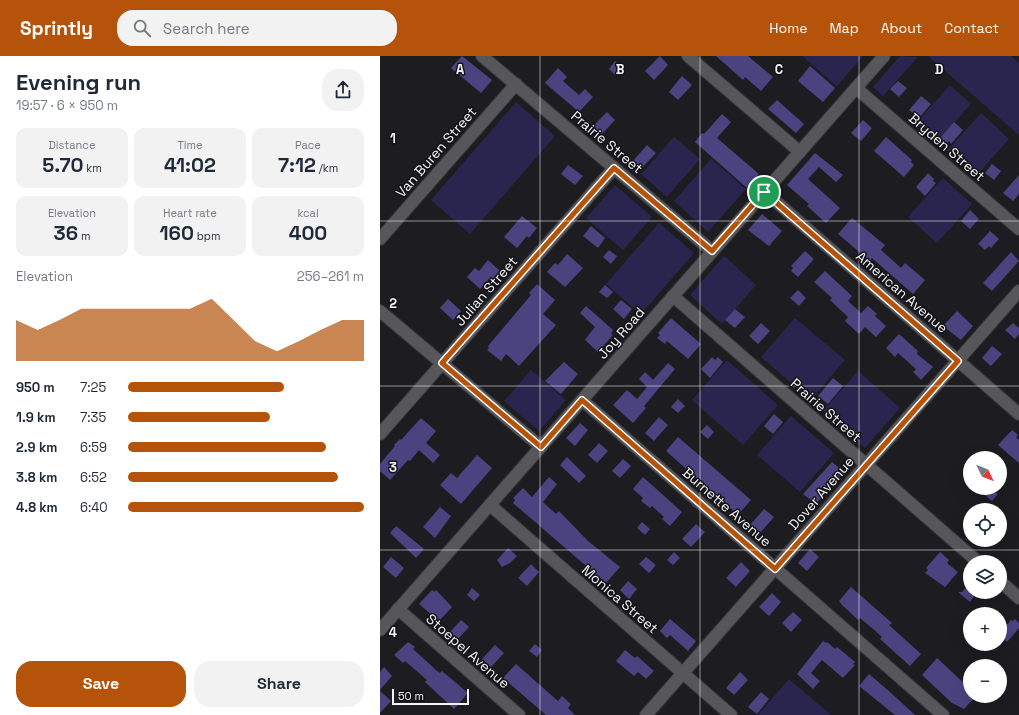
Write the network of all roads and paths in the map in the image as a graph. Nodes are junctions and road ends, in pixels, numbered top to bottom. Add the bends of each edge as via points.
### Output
1 (482, 56) edge
2 (688, 56) edge
3 (884, 56) edge
4 (516, 84) junction
5 (856, 88) junction
6 (800, 152) junction
7 (614, 168) junction
8 (764, 192) junction
9 (1019, 229) edge
10 (380, 239) edge
11 (712, 251) junction
12 (1019, 292) edge
13 (673, 296) junction
14 (380, 311) edge
15 (958, 361) junction
16 (442, 363) junction
17 (582, 400) junction
18 (1019, 414) edge
19 (380, 434) edge
20 (541, 447) junction
21 (866, 465) junction
22 (490, 505) junction
23 (970, 555) edge
24 (775, 569) junction
25 (1007, 587) edge
26 (1019, 598) edge
27 (398, 610) junction
28 (380, 630) edge
29 (683, 673) junction
30 (519, 715) edge
31 (646, 715) edge
32 (731, 715) edge
33 (943, 715) edge

1 - 4 street, Prairie Street
2 - 6 street
3 - 5 street, Joy Road
4 - 7 street, Prairie Street
4 - 10 street, Van Buren Street
5 - 6 street, Joy Road
5 - 9 street, Bryden Street
6 - 8 street, Joy Road
7 - 11 street, Prairie Street
7 - 16 street, Julian Street
8 - 11 street, Joy Road
8 - 15 street, American Avenue
11 - 13 street, Joy Road
12 - 15 street, Dover Avenue
13 - 17 street, Joy Road
13 - 21 street, Prairie Street
14 - 16 street
15 - 18 street, American Avenue
15 - 21 street, Dover Avenue
16 - 19 street, Julian Street
16 - 20 street
17 - 20 street, Joy Road
17 - 24 street, Burnette Avenue
20 - 22 street, Joy Road
21 - 23 street, Prairie Street
21 - 24 street, Dover Avenue
22 - 27 street, Joy Road
22 - 29 street, Monica Street
24 - 29 street, Dover Avenue
24 - 33 street, Burnette Avenue
25 - 26 street
27 - 28 street, Joy Road
27 - 30 street, Stoepel Avenue
29 - 31 street, Dover Avenue
29 - 32 street, Monica Street

